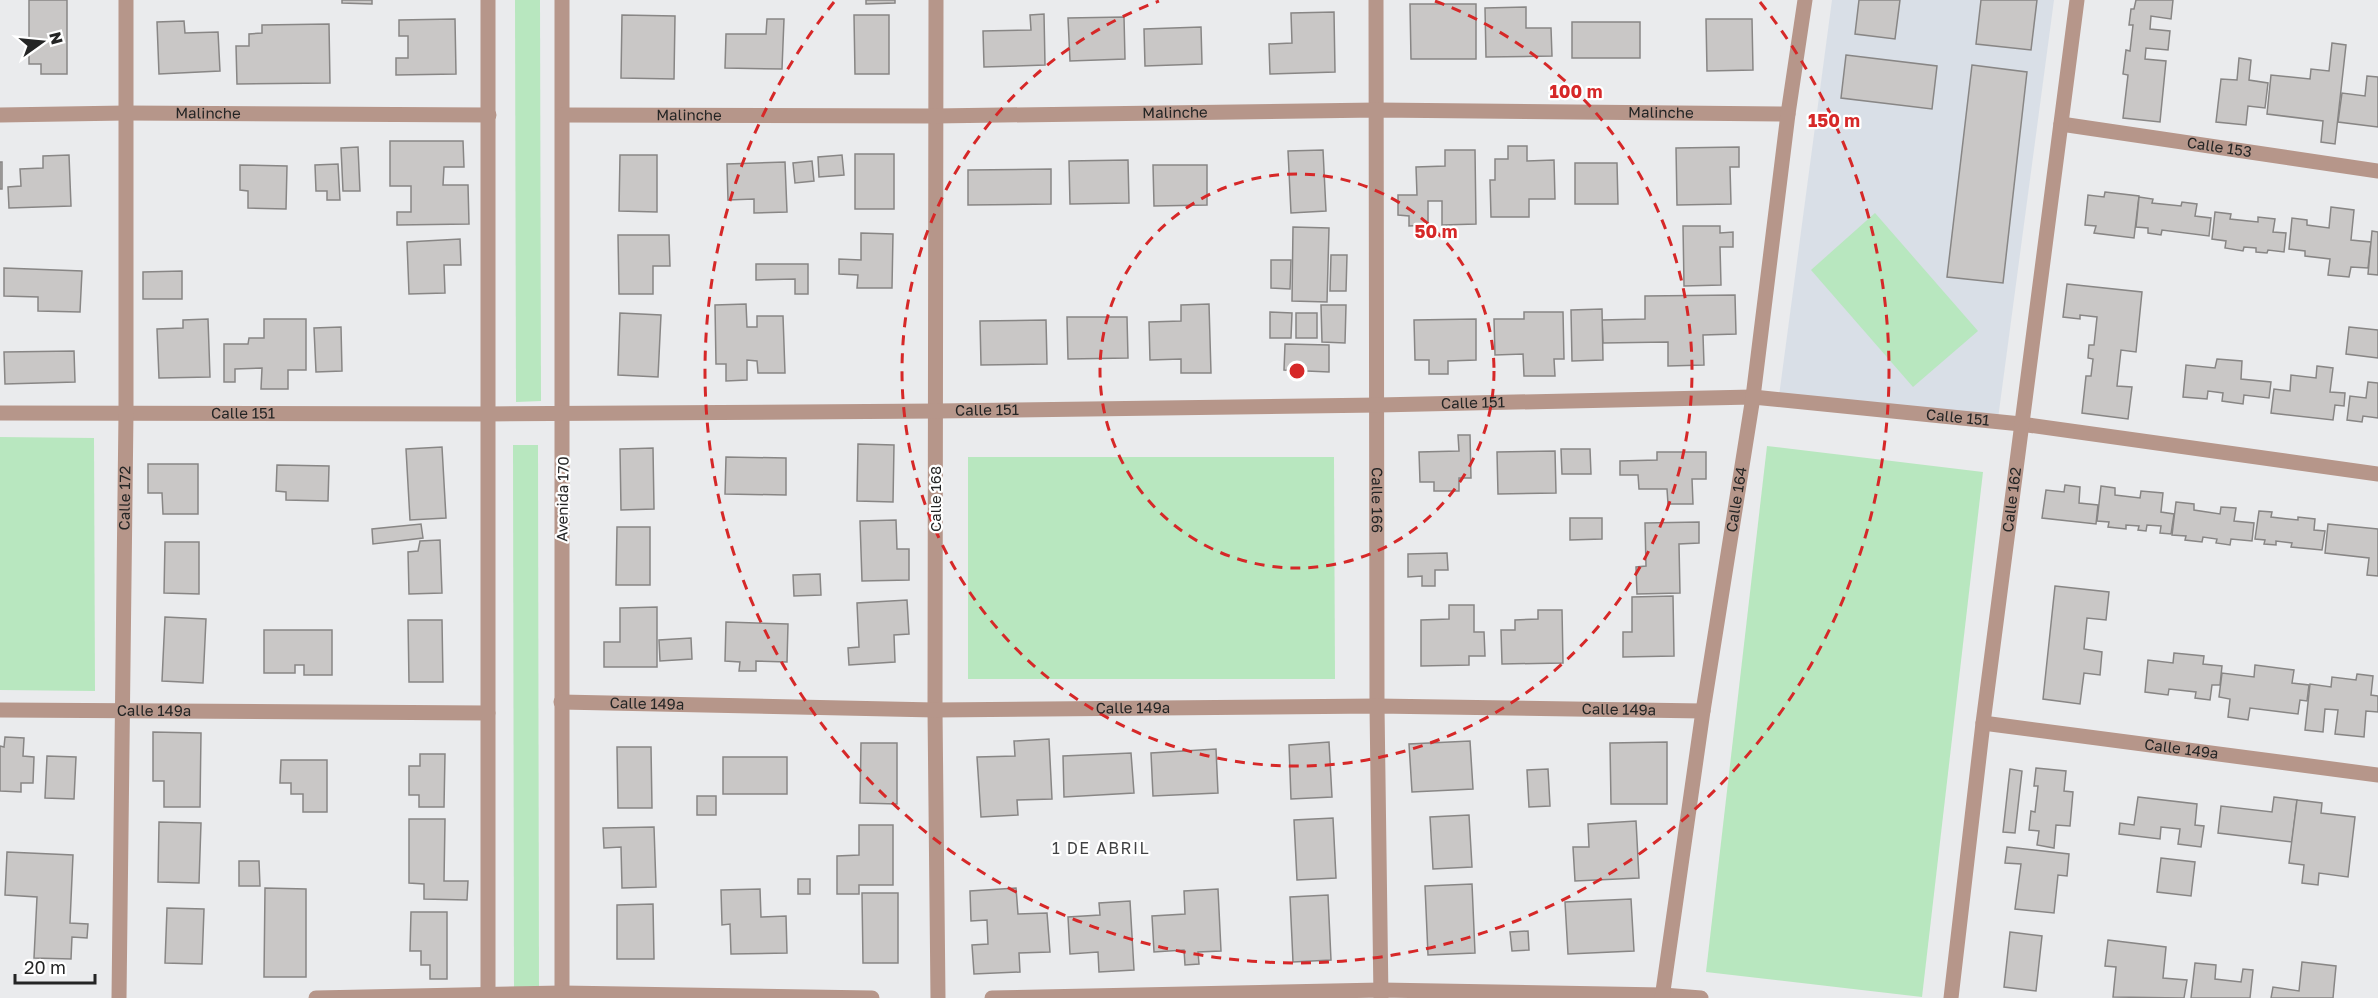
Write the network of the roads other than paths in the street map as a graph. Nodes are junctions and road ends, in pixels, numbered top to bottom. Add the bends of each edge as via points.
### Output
1 (126, 0) edge
2 (488, 0) edge
3 (562, 0) edge
4 (936, 0) edge
5 (1376, 0) edge
6 (1805, 0) edge
7 (2077, 0) edge
8 (1377, 110) junction
9 (126, 112) junction
10 (1788, 114) junction
11 (0, 115) edge
12 (489, 115) junction
13 (562, 115) junction
14 (935, 116) junction
15 (2061, 124) junction
16 (2378, 171) edge
17 (1753, 397) junction
18 (1378, 405) junction
19 (937, 411) junction
20 (0, 413) edge
21 (126, 413) junction
22 (563, 413) junction
23 (487, 414) junction
24 (2021, 424) junction
25 (2378, 474) edge
26 (561, 702) junction
27 (1377, 706) junction
28 (0, 710) edge
29 (935, 710) junction
30 (1703, 711) junction
31 (121, 712) junction
32 (488, 713) junction
33 (1983, 723) junction
34 (2378, 775) edge
35 (1381, 994) edge
36 (562, 996) edge
37 (1662, 996) edge
38 (488, 997) edge
39 (119, 998) edge
40 (316, 998) edge
41 (873, 998) edge
42 (938, 998) edge
43 (992, 998) edge
44 (1701, 998) edge
45 (1951, 998) edge

1 - 9 street, Calle 172
2 - 12 street
3 - 13 street, Avenida 170
4 - 14 street, Calle 168
5 - 8 street, Calle 166
6 - 10 street, Calle 164
7 - 15 street, Calle 162
8 - 10 street, Malinche
8 - 14 street, Malinche
8 - 18 street, Calle 166
9 - 11 street, Malinche
9 - 12 street, Malinche
9 - 21 street, Calle 172
10 - 17 street, Calle 164
12 - 23 street
13 - 14 street, Malinche
13 - 22 street, Avenida 170
14 - 19 street, Calle 168
15 - 16 street, Calle 153
15 - 24 street, Calle 162
17 - 18 street, Calle 151
17 - 24 street, Calle 151
17 - 30 street, Calle 164
18 - 19 street, Calle 151
18 - 27 street, Calle 166
19 - 22 street, Calle 151
19 - 29 street, Calle 168
20 - 21 street, Calle 151
21 - 23 street, Calle 151
21 - 31 street, Calle 172
22 - 23 street, Calle 151
22 - 26 street, Avenida 170
23 - 32 street
24 - 25 street, Calle 151
24 - 33 street, Calle 162
26 - 29 street, Calle 149a
26 - 36 street, Avenida 170
27 - 29 street, Calle 149a
27 - 30 street, Calle 149a
27 - 35 street, Calle 166
28 - 31 street, Calle 149a
29 - 42 street, Calle 168
30 - 37 street, Calle 164
31 - 32 street, Calle 149a
31 - 39 street, Calle 172
32 - 38 street
33 - 34 street, Calle 149a
33 - 45 street, Calle 162
35 - 37 street
35 - 43 street
36 - 38 street
36 - 41 street
37 - 44 street
38 - 40 street

